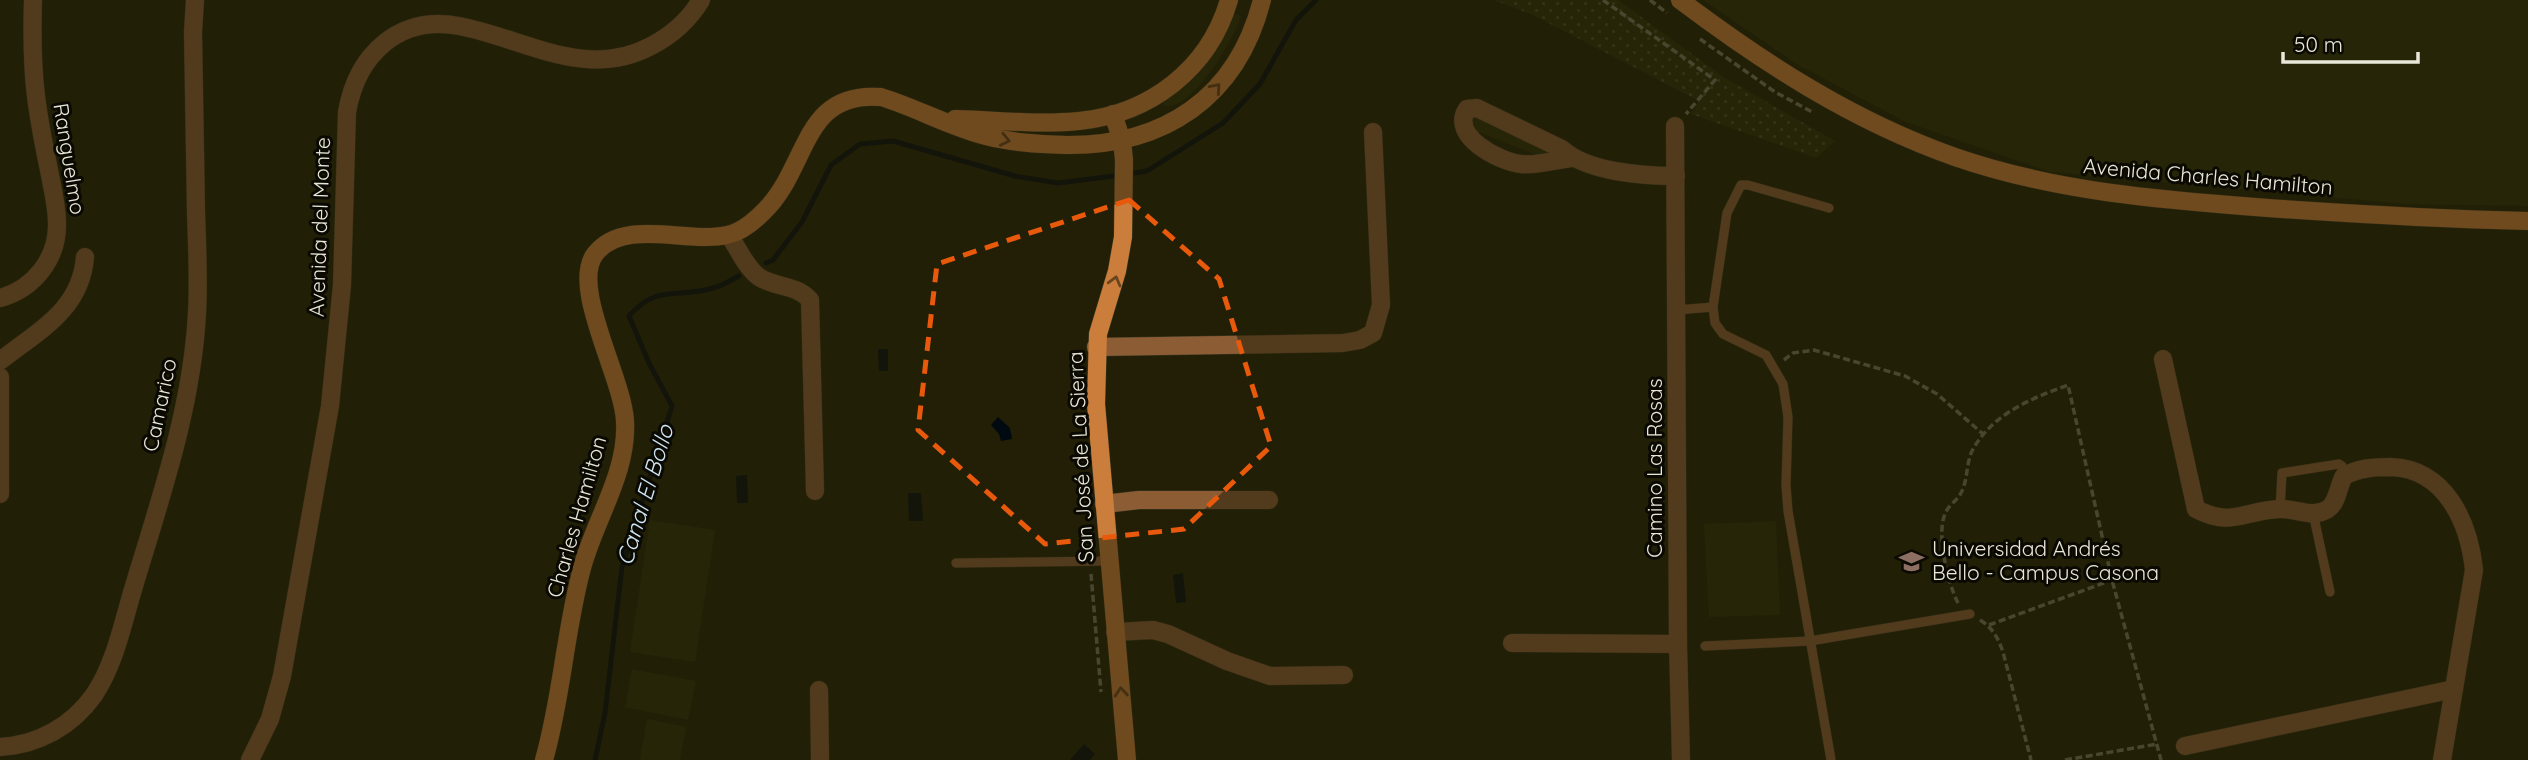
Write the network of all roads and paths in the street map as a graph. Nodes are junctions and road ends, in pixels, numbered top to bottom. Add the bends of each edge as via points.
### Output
1 (33, 0) edge
2 (195, 0) edge
3 (701, 0) edge
4 (1229, 0) edge
5 (1262, 0) edge
6 (1603, 0) edge
7 (1679, 0) edge
8 (1113, 114) junction
9 (941, 119) junction
10 (1675, 126) joint
11 (1373, 132) dead end
12 (1122, 141) junction
13 (1571, 158) junction
14 (1676, 176) junction
15 (1829, 208) dead end
16 (2528, 221) edge
17 (729, 235) junction
18 (85, 257) dead end
19 (0, 298) edge
20 (1713, 307) junction
21 (1677, 310) junction
22 (1096, 347) junction
23 (2163, 359) dead end
24 (0, 362) edge
25 (1775, 368) junction
26 (0, 377) edge
27 (1983, 434) junction
28 (2344, 476) junction
29 (815, 491) dead end
30 (0, 494) edge
31 (1269, 500) dead end
32 (1104, 504) junction
33 (2280, 509) junction
34 (2314, 513) junction
35 (1109, 561) junction
36 (956, 563) dead end
37 (2112, 580) junction
38 (2330, 592) dead end
39 (1970, 614) junction
40 (1989, 625) junction
41 (1115, 632) junction
42 (1810, 641) junction
43 (1511, 643) dead end
44 (1678, 644) junction
45 (1705, 646) dead end
46 (1344, 675) dead end
47 (2454, 689) junction
48 (819, 690) dead end
49 (2157, 744) junction
50 (2185, 746) dead end
51 (0, 747) edge
52 (250, 760) edge
53 (544, 760) edge
54 (820, 760) edge
55 (1127, 760) edge
56 (1681, 760) edge
57 (1831, 760) edge
58 (2031, 760) edge
59 (2065, 760) edge
60 (2161, 760) edge
61 (2442, 760) edge

1 - 19 street, Ranguelmo via 36,96 56,210 56,238 37,276
2 - 51 street, Camarico via 197,311 188,391 174,455 103,680 71,720 56,731
3 - 52 street, Avenida del Monte via 687,20 661,41 611,59 576,59 445,24 396,35 365,62 347,112 340,325 324,448 282,676 270,719
4 - 8 street, Charles Hamilton via 1206,51 1178,81 1144,103
12 -> 5 street, Charles Hamilton via 1162,128 1200,105 1241,53
6 - 10 path via 1715,80
7 - 16 street, Avenida Charles Hamilton via 1765,62 1836,104 1915,142 2009,173 2171,201
8 - 9 street, Charles Hamilton via 1079,121 1021,123
8 - 12 street, San José de La Sierra
9 -> 12 street, Charles Hamilton via 1014,142 1095,145
9 - 17 street, Charles Hamilton via 881,97 837,103 815,125 771,204
10 - 14 street, Camino Las Rosas
11 - 22 street via 1381,305 1373,333 1343,343
22 -> 12 street, San José de La Sierra via 1124,237
13 - 13 street via 1532,164 1504,159 1471,139 1464,127 1464,114 1477,108 1562,149
13 - 14 street via 1636,175
14 - 21 street, Camino Las Rosas
15 - 20 lane via 1741,185 1727,213
17 - 29 street via 757,276 793,288 810,300
17 - 53 street, Charles Hamilton via 627,235 606,244 588,267 588,296 619,386 624,448 581,570
18 - 24 street via 81,283 68,306
20 - 21 lane
20 - 25 lane via 1715,323 1723,334 1766,355
21 - 44 street, Camino Las Rosas
22 - 32 street, San José de La Sierra
23 - 33 street via 2196,509 2212,517 2235,518
25 - 27 path via 1793,353 1814,350 1866,363 1905,376 1937,394
25 - 42 lane via 1783,384 1788,417 1786,485
26 - 30 street
27 - 37 path via 2023,402 2068,385
27 - 39 path via 1971,454 1963,490 1941,524 1952,592
28 - 33 lane via 2339,464 2282,473
28 - 34 street via 2332,506
28 - 47 street via 2364,468 2416,471 2429,477 2449,498 2464,522 2474,570
31 - 32 street
32 - 35 street, San José de La Sierra
33 - 34 street
34 - 38 lane
35 - 36 lane
35 - 41 street, San José de La Sierra
37 - 40 path
37 - 49 path
39 - 40 path
39 - 42 lane
40 - 58 path via 2003,652
41 - 46 street via 1168,634 1270,676
55 -> 41 street, San José de La Sierra
42 - 45 lane
42 - 57 lane
43 - 44 street
44 - 56 street, Camino Las Rosas
47 - 50 street
47 - 61 street
48 - 54 street
49 - 59 path
49 - 60 path

